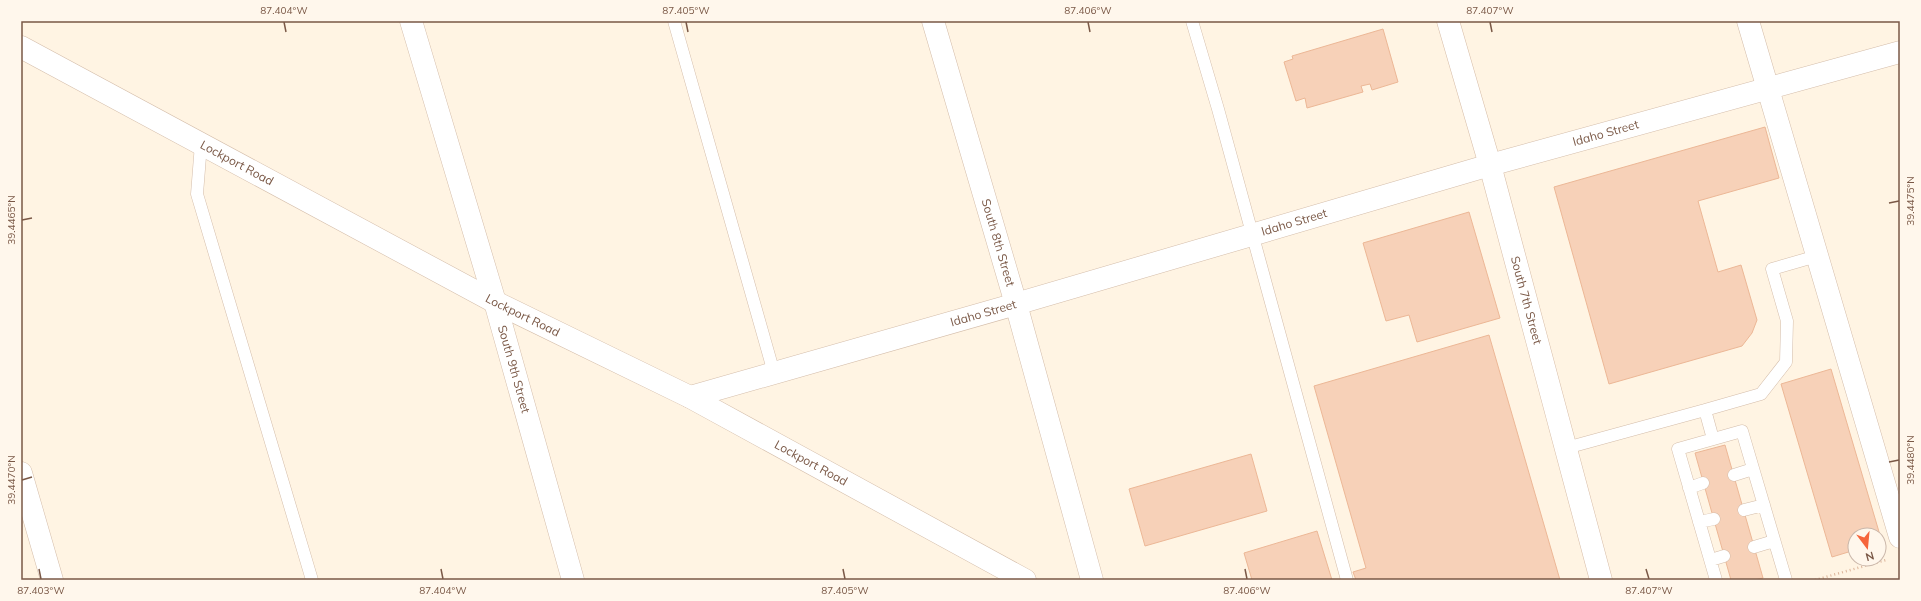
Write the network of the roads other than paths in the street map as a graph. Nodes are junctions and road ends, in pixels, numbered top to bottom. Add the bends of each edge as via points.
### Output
1 (412, 21) edge
2 (674, 21) edge
3 (934, 21) edge
4 (1192, 21) edge
5 (1448, 21) edge
6 (1748, 21) edge
7 (21, 47) edge
8 (1900, 52) edge
9 (1767, 88) junction
10 (201, 144) junction
11 (1490, 165) junction
12 (1253, 234) junction
13 (1817, 256) junction
14 (495, 302) junction
15 (1016, 304) junction
16 (774, 373) junction
17 (690, 397) junction
18 (1705, 410) junction
19 (1713, 439) junction
20 (1566, 448) junction
21 (1753, 469) junction
22 (21, 473) edge
23 (1734, 475) dead end
24 (1703, 483) dead end
25 (1689, 488) junction
26 (1764, 505) junction
27 (1744, 510) dead end
28 (1714, 519) dead end
29 (1699, 522) junction
30 (1900, 537) edge
31 (1774, 541) junction
32 (1754, 547) dead end
33 (1724, 556) dead end
34 (1711, 560) junction
35 (52, 580) edge
36 (312, 580) edge
37 (573, 580) edge
38 (1025, 580) edge
39 (1092, 580) edge
40 (1347, 580) edge
41 (1601, 580) edge
42 (1716, 580) edge
43 (1786, 580) edge

1 - 14 street, South 9th Street
2 - 16 lane
3 - 15 street, South 8th Street
4 - 12 lane
5 - 11 street, South 7th Street
6 - 9 street
7 - 10 street, Lockport Road
8 - 9 street, Idaho Street
9 - 11 street, Idaho Street
9 - 13 street
10 - 14 street, Lockport Road
10 - 36 lane via 197,194
11 - 12 street, Idaho Street
11 - 20 street, South 7th Street
12 - 15 street, Idaho Street
12 - 40 lane
13 - 18 lane via 1772,270 1787,321 1786,362 1761,394
13 - 30 street
14 - 17 street, Lockport Road
14 - 37 street, South 9th Street
15 - 16 street, Idaho Street
15 - 39 street, South 8th Street
16 - 17 street, Idaho Street
17 - 38 street, Lockport Road
18 - 19 lane
18 - 20 lane
19 - 21 lane via 1742,431
19 - 25 lane via 1678,450
20 - 41 street, South 7th Street
21 - 23 lane
21 - 26 lane
22 - 35 street
24 - 25 lane
25 - 29 lane
26 - 27 lane
26 - 31 lane
28 - 29 lane
29 - 34 lane
31 - 32 lane
31 - 43 lane
33 - 34 lane
34 - 42 lane

